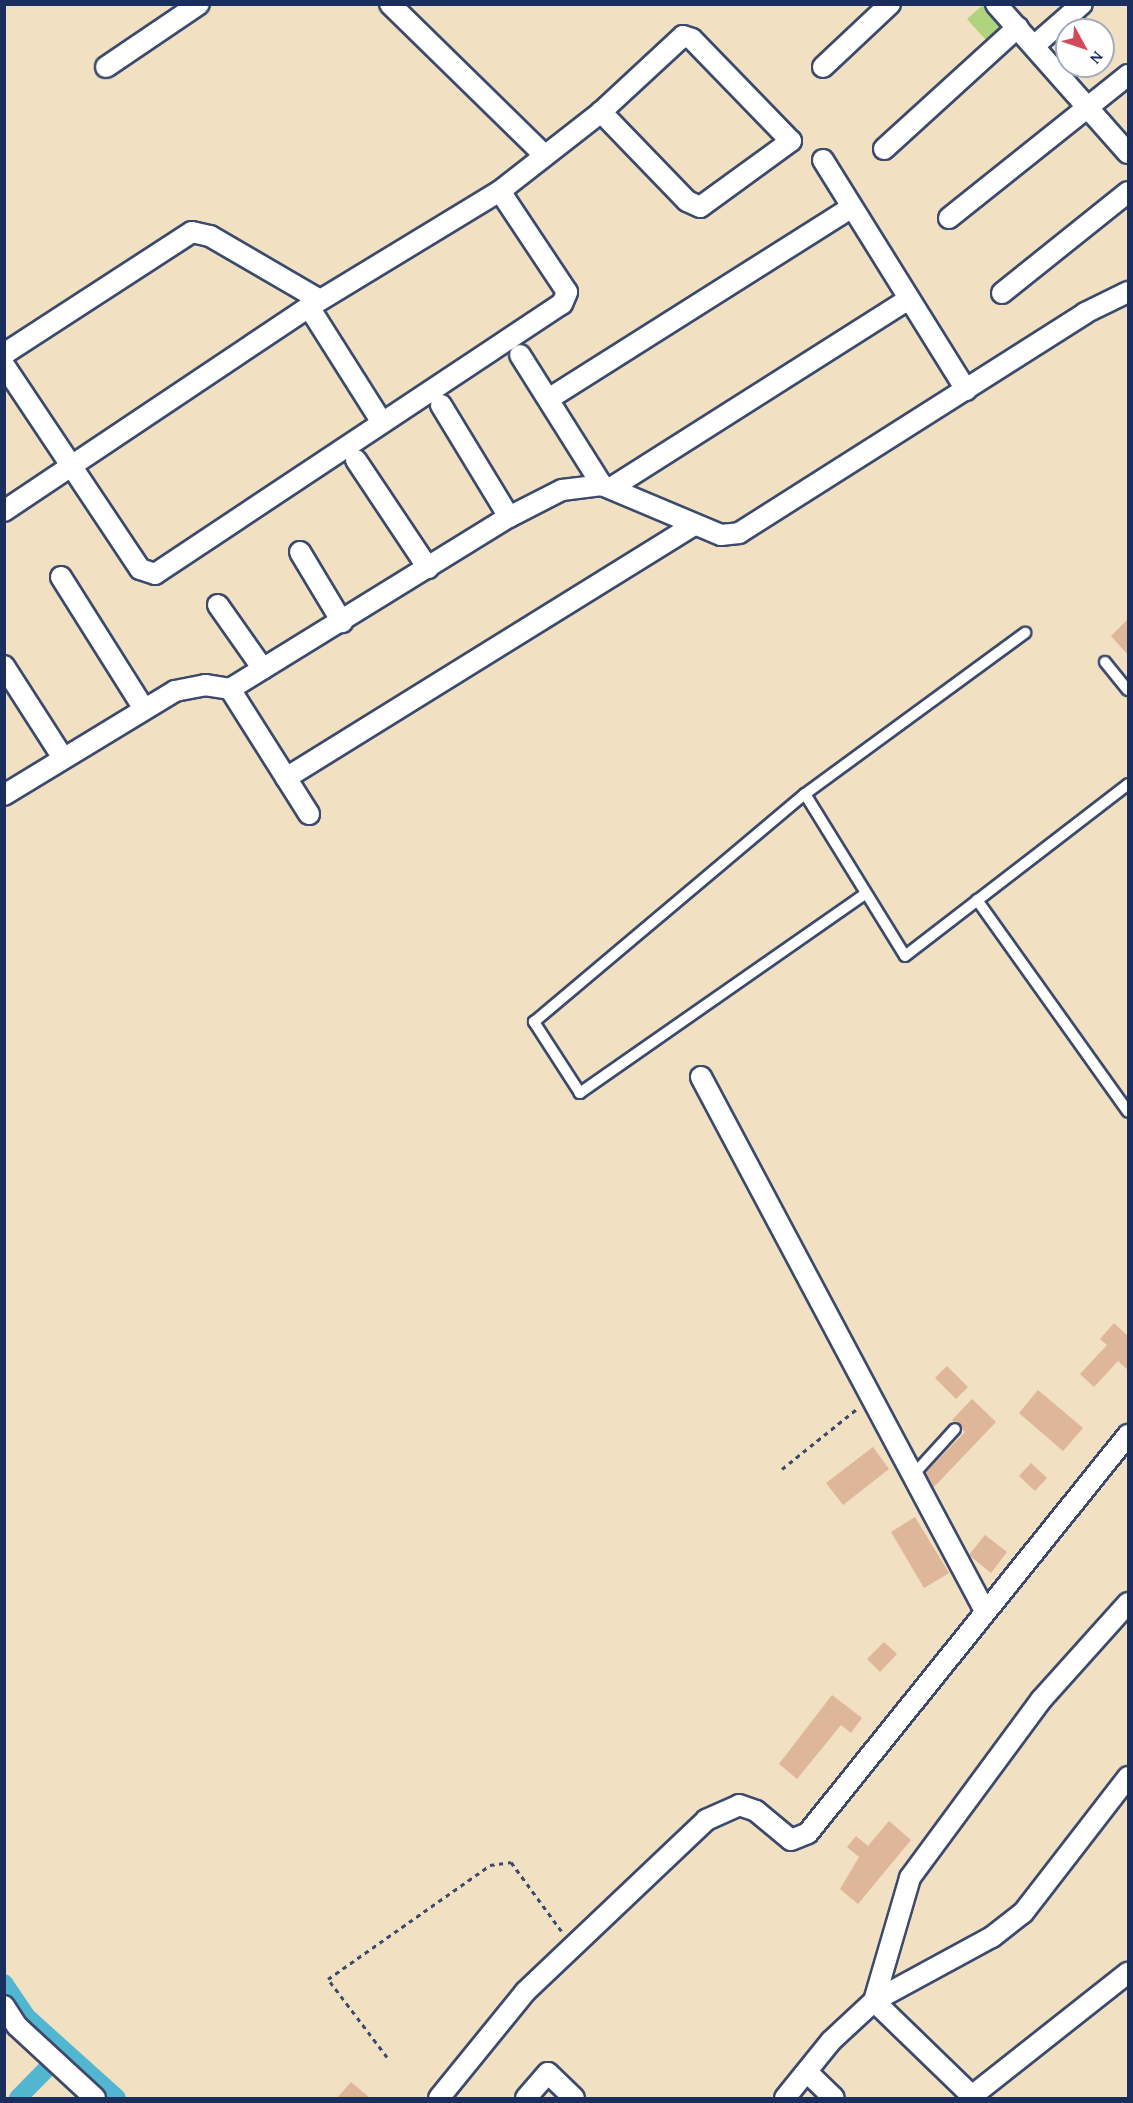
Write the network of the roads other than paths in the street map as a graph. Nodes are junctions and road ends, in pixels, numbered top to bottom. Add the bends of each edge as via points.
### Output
1 (198, 4) edge
2 (390, 4) edge
3 (890, 4) edge
4 (996, 4) edge
5 (1082, 4) edge
6 (1018, 27) junction
7 (1035, 45) junction
8 (106, 67) dead end
9 (823, 67) dead end
10 (1128, 75) edge
11 (1088, 107) junction
12 (602, 112) junction
13 (884, 149) dead end
14 (1128, 153) edge
15 (544, 155) junction
16 (823, 160) dead end
17 (500, 191) junction
18 (1128, 192) edge
19 (852, 207) junction
20 (950, 218) dead end
21 (1128, 292) edge
22 (1002, 293) dead end
23 (909, 299) junction
24 (315, 303) junction
25 (4, 354) edge
26 (520, 356) dead end
27 (4, 365) edge
28 (966, 390) junction
29 (550, 398) junction
30 (441, 405) dead end
31 (381, 421) junction
32 (357, 460) dead end
33 (73, 465) junction
34 (606, 486) junction
35 (4, 511) edge
36 (509, 517) junction
37 (694, 525) junction
38 (300, 552) dead end
39 (429, 568) junction
40 (61, 577) dead end
41 (218, 605) dead end
42 (342, 622) junction
43 (1025, 633) dead end
44 (1105, 662) dead end
45 (4, 666) edge
46 (263, 669) junction
47 (230, 690) junction
48 (1128, 690) edge
49 (143, 707) junction
50 (63, 758) junction
51 (286, 778) junction
52 (1128, 784) edge
53 (805, 794) junction
54 (4, 795) edge
55 (309, 814) dead end
56 (865, 894) junction
57 (977, 900) junction
58 (701, 1077) dead end
59 (1128, 1112) edge
60 (955, 1429) dead end
61 (1128, 1434) edge
62 (913, 1475) junction
63 (1128, 1603) edge
64 (984, 1609) junction
65 (1128, 1777) edge
66 (1128, 1972) edge
67 (874, 2001) junction
68 (4, 2006) edge
69 (807, 2072) junction
70 (95, 2098) edge
71 (439, 2098) edge
72 (526, 2098) edge
73 (574, 2098) edge
74 (785, 2098) edge
75 (834, 2098) edge

1 - 8 street
2 - 15 street
3 - 9 street
4 - 6 street
5 - 7 street
6 - 7 street
6 - 13 street
7 - 11 street
10 - 11 street
11 - 14 street
11 - 20 street
12 - 12 street via 687,201 700,207 791,141 688,36 680,38
12 - 15 street
15 - 17 street
16 - 19 street
17 - 24 street
17 - 31 street via 567,292 562,304
18 - 22 street
19 - 23 street
19 - 29 street
21 - 28 street
23 - 28 street
23 - 34 street
24 - 25 street via 210,236 192,232
24 - 31 street
24 - 33 street
26 - 29 street
27 - 33 street
28 - 37 street via 739,533 721,535
29 - 34 street
30 - 36 street
31 - 33 street via 150,575 140,569
32 - 39 street
33 - 35 street
34 - 36 street via 562,490
34 - 37 street
36 - 39 street
37 - 51 street
38 - 42 street
39 - 42 street
40 - 49 street
41 - 46 street
42 - 46 street
43 - 53 lane
44 - 48 lane
45 - 50 street
46 - 47 street
47 - 49 street via 191,687
47 - 51 street
49 - 50 street
50 - 54 street
51 - 55 street
52 - 57 lane
53 - 56 lane
53 - 56 lane via 534,1022 580,1093
56 - 57 lane via 904,956
57 - 59 lane
58 - 62 street
60 - 62 lane
61 - 64 street
62 - 64 street
63 - 67 street via 1041,1700 910,1878
64 - 71 street via 808,1833 791,1840 756,1811 739,1805 723,1809 525,1992
65 - 67 street via 1023,1913 992,1937
66 - 67 street via 972,2096
67 - 69 street
68 - 70 street via 17,2026
69 - 74 street
69 - 75 street
72 - 73 street via 548,2073

